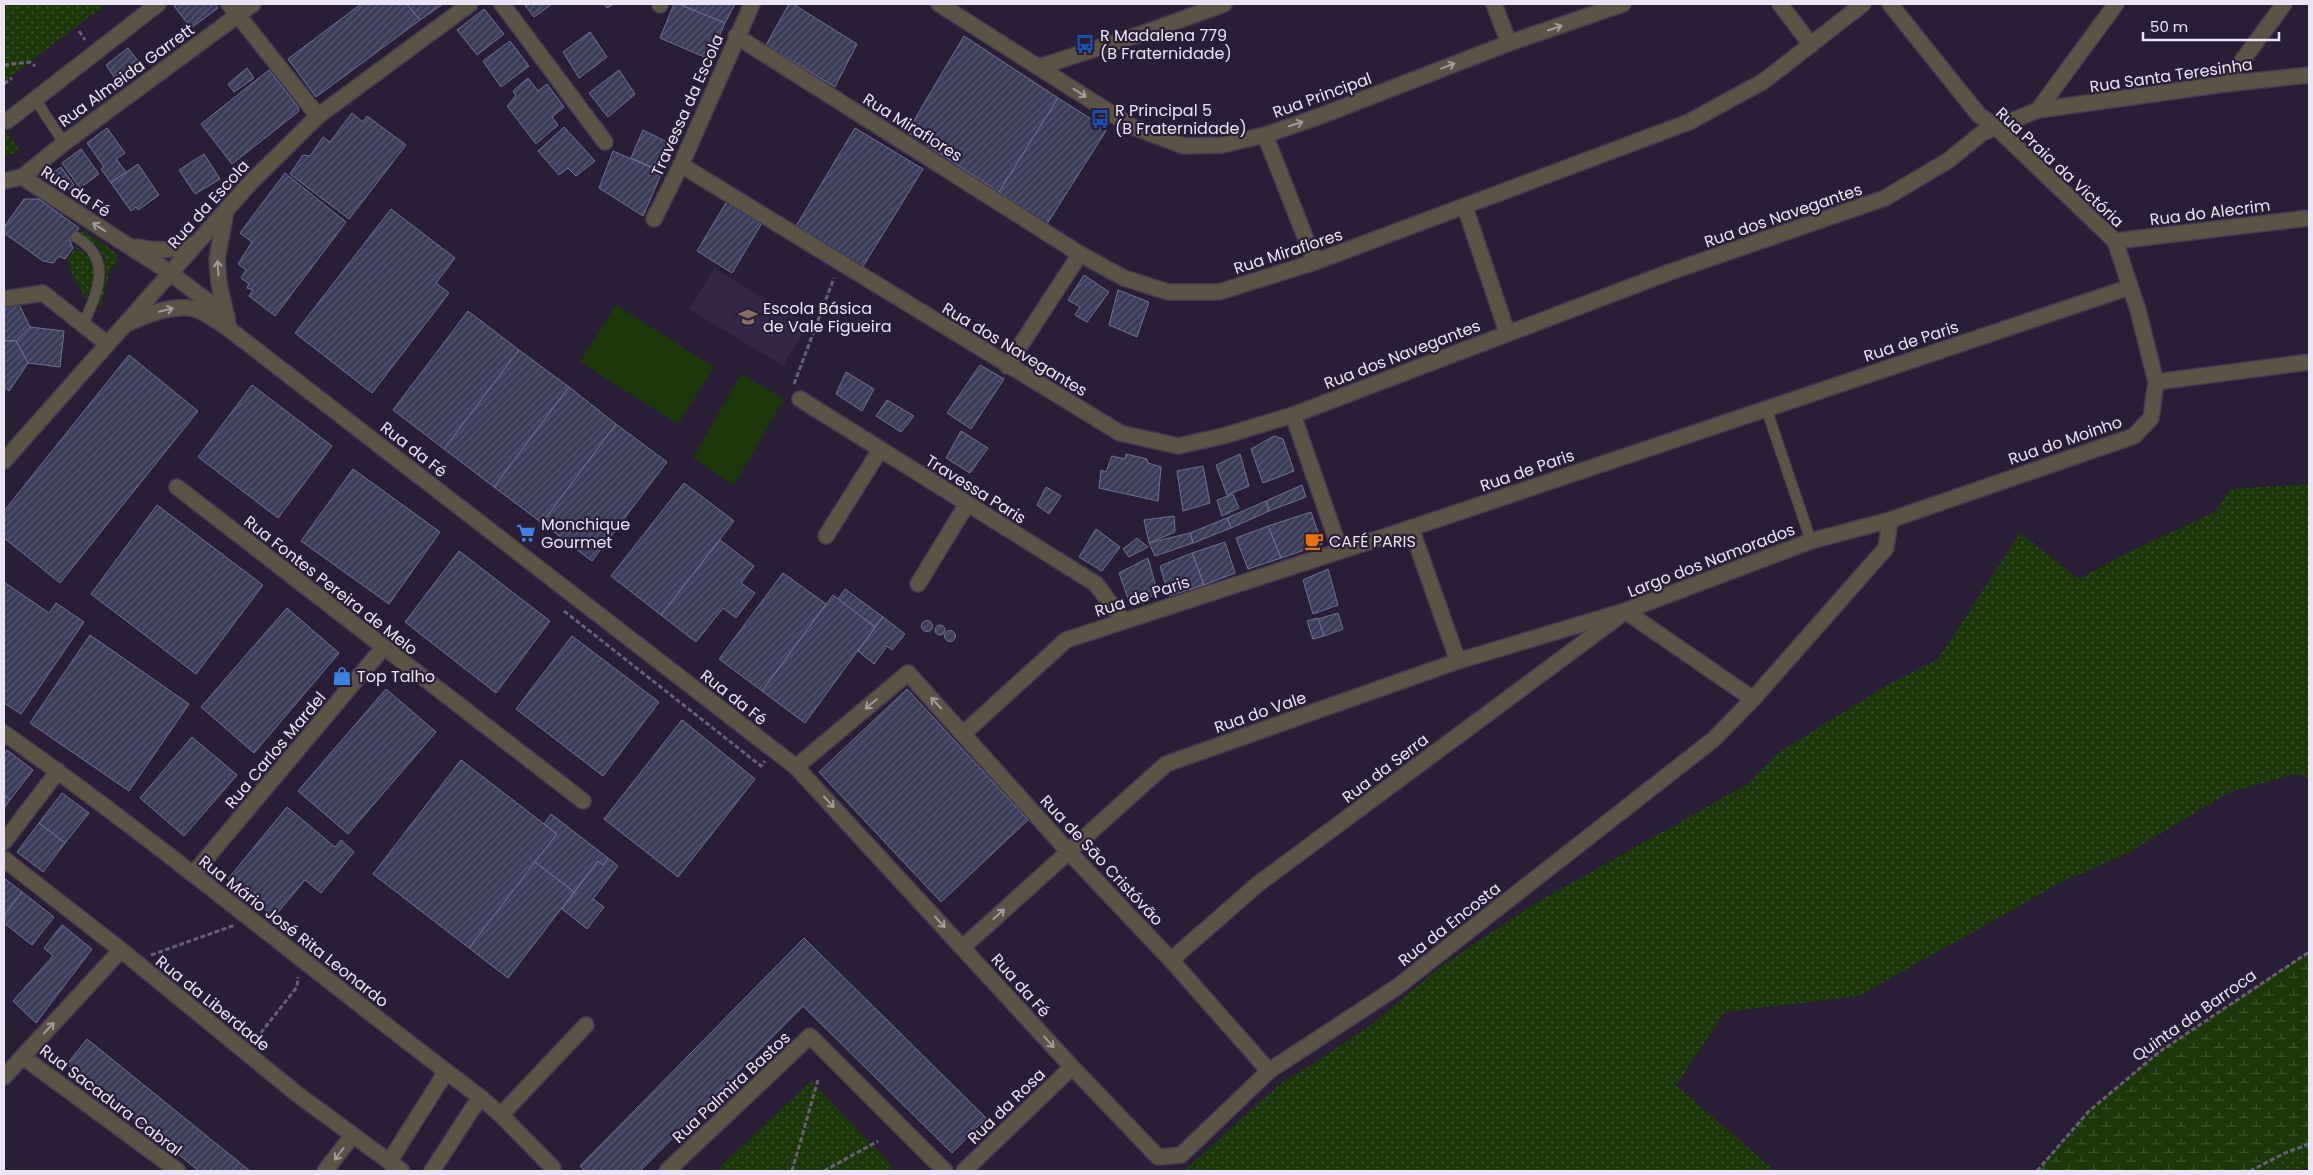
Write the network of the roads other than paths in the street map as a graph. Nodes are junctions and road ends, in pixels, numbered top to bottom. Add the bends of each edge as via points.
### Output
1 (158, 4) edge
2 (253, 4) edge
3 (470, 4) edge
4 (502, 4) edge
5 (752, 4) edge
6 (939, 4) edge
7 (1224, 4) edge
8 (1494, 4) edge
9 (1623, 4) edge
10 (1780, 4) edge
11 (1863, 4) edge
12 (1890, 4) edge
13 (2116, 4) edge
14 (2284, 4) edge
15 (233, 9) edge
16 (736, 36) junction
17 (1508, 43) junction
18 (1811, 45) junction
19 (1039, 67) junction
20 (2309, 75) edge
21 (2224, 84) junction
22 (35, 99) junction
23 (313, 110) junction
24 (2038, 110) junction
25 (7, 121) dead end
26 (1997, 128) junction
27 (1265, 135) junction
28 (605, 142) dead end
29 (64, 143) junction
30 (681, 165) junction
31 (22, 177) junction
32 (4, 181) edge
33 (1465, 207) junction
34 (226, 210) junction
35 (2309, 218) edge
36 (654, 219) dead end
37 (76, 237) dead end
38 (2115, 241) junction
39 (196, 243) junction
40 (126, 244) junction
41 (1080, 254) junction
42 (1314, 262) junction
43 (170, 272) junction
44 (2130, 287) junction
45 (4, 299) edge
46 (228, 323) junction
47 (83, 325) junction
48 (120, 327) junction
49 (1507, 332) junction
50 (106, 343) junction
51 (2309, 362) edge
52 (1007, 366) junction
53 (2156, 382) junction
54 (800, 399) road end
55 (1766, 408) junction
56 (1293, 415) junction
57 (880, 450) junction
58 (4, 461) edge
59 (177, 487) dead end
60 (967, 504) junction
61 (1890, 520) junction
62 (1411, 528) junction
63 (826, 536) dead end
64 (1811, 541) junction
65 (1340, 550) junction
66 (918, 584) dead end
67 (1625, 611) junction
68 (1123, 620) junction
69 (384, 648) junction
70 (1458, 661) junction
71 (1753, 699) junction
72 (4, 733) edge
73 (964, 733) junction
74 (796, 766) junction
75 (58, 771) junction
76 (583, 801) dead end
77 (4, 842) edge
78 (1068, 851) junction
79 (4, 859) edge
80 (193, 874) junction
81 (963, 947) junction
82 (121, 950) junction
83 (1172, 960) junction
84 (586, 1025) dead end
85 (23, 1057) junction
86 (1072, 1067) junction
87 (1270, 1071) junction
88 (446, 1072) junction
89 (4, 1077) edge
90 (480, 1097) junction
91 (502, 1115) junction
92 (352, 1136) junction
93 (1158, 1157) joint
94 (389, 1162) junction
95 (555, 1170) edge
96 (178, 1171) edge
97 (326, 1171) edge
98 (402, 1171) edge
99 (432, 1171) edge
100 (667, 1171) edge
101 (945, 1171) edge
102 (964, 1171) edge

1 - 22 street
2 - 15 street, Rua Almeida Garrett
3 - 23 street, Rua da Escola
4 - 28 street
5 - 16 street, Travessa da Escola
6 - 19 street, Rua Principal
7 - 19 street
8 - 17 street
17 -> 9 street, Rua Principal
10 - 18 street
11 - 18 street, Rua Miraflores
12 - 26 street, Rua Praia da Victória via 1978,115
13 - 24 street, Rua dos Navegantes
14 - 21 street
15 - 23 street
15 - 29 street, Rua Almeida Garrett
16 - 30 street, Travessa da Escola
16 - 41 street, Rua Miraflores
27 -> 17 street, Rua Principal
18 - 33 street, Rua Miraflores via 1764,81 1689,122
19 -> 27 street, Rua Principal via 1132,127 1184,146 1222,145
20 - 21 street, Rua Santa Teresinha
21 - 24 street, Rua Santa Teresinha
22 - 25 street
22 - 29 lane
23 - 34 street, Rua da Escola
24 - 26 street, Rua dos Navegantes
26 - 38 street, Rua Praia da Victória
26 - 49 street, Rua dos Navegantes via 1982,133 1949,160 1885,198
27 - 42 street
29 - 31 street, Rua Almeida Garrett
30 - 36 street, Travessa da Escola
30 - 52 street, Rua dos Navegantes
31 - 32 street, Rua da Fé
40 -> 31 street, Rua da Fé
33 - 42 street, Rua Miraflores
33 - 49 street
34 - 39 street, Rua da Escola
46 -> 34 street via 217,259
35 - 38 street, Rua do Alecrim
37 - 47 lane via 84,242 99,264 95,296
38 - 44 street, Rua Praia da Victória
39 - 40 street, Rua da Fé via 157,251
39 - 43 street, Rua da Escola
40 - 43 street, Rua da Fé
41 - 42 street, Rua Miraflores via 1124,278 1168,292 1219,292
41 - 52 street
43 - 46 street, Rua da Fé
43 - 48 street, Rua da Escola
44 - 53 street, Rua Praia da Victória
44 - 55 street, Rua de Paris
45 - 47 street via 43,293
48 -> 46 street, Rua da Fé via 150,314 176,308 196,310
46 - 74 street, Rua da Fé
47 - 50 street
48 - 50 street, Rua da Escola
49 - 56 street, Rua dos Navegantes
50 - 58 street, Rua da Escola
51 - 53 street
52 - 56 street, Rua dos Navegantes via 1120,433 1178,446
53 - 61 street, Rua do Moinho via 2151,418 2134,436
54 - 57 street, Travessa Paris
55 - 62 street, Rua de Paris
55 - 64 lane
56 - 65 street
57 - 60 street, Travessa Paris
57 - 63 street
59 - 69 street, Rua Fontes Pereira de Melo
60 - 66 street
60 - 68 street, Travessa Paris via 1096,584
61 - 64 street, Largo dos Namorados
61 - 71 street via 1886,548
62 - 65 street, Rua de Paris
62 - 70 street
64 - 67 street, Largo dos Namorados
65 - 68 street, Rua de Paris
67 - 70 street, Rua do Vale
67 - 71 street, Largo dos Namorados
67 - 83 street, Rua da Serra via 1258,884
68 - 73 street, Rua de Paris via 1066,640
69 - 76 street, Rua Fontes Pereira de Melo
69 - 80 street, Rua Carlos Mardel
70 - 78 street, Rua do Vale via 1166,764
71 - 87 street, Rua da Encosta via 1714,738 1396,987
72 - 75 street, Rua Mário José Rita Leonardo
73 -> 74 street, Rua de São Cristóvão via 908,673
73 - 78 street, Rua de São Cristóvão
74 -> 81 street, Rua da Fé
75 - 77 street
75 - 80 street, Rua Mário José Rita Leonardo
81 -> 78 street, Rua do Vale
78 - 83 street, Rua de São Cristóvão
79 - 82 street, Rua da Liberdade
80 - 88 street, Rua Mário José Rita Leonardo
81 -> 86 street, Rua da Fé
85 -> 82 street
82 - 92 street, Rua da Liberdade
83 - 87 street, Rua de São Cristóvão
84 - 91 street
85 - 89 street
85 - 96 street, Rua Sacadura Cabral
86 - 93 street, Rua da Fé
86 - 102 street, Rua da Rosa
87 - 93 street, Rua da Encosta via 1181,1155
88 - 90 street, Rua Mário José Rita Leonardo
88 - 94 street
90 - 91 street, Rua Mário José Rita Leonardo
90 - 99 street
91 - 95 street, Rua Mário José Rita Leonardo
92 - 94 street, Rua da Liberdade
92 -> 97 street
94 - 98 street, Rua da Liberdade
100 - 101 street, Rua Palmira Bastos via 810,1036

